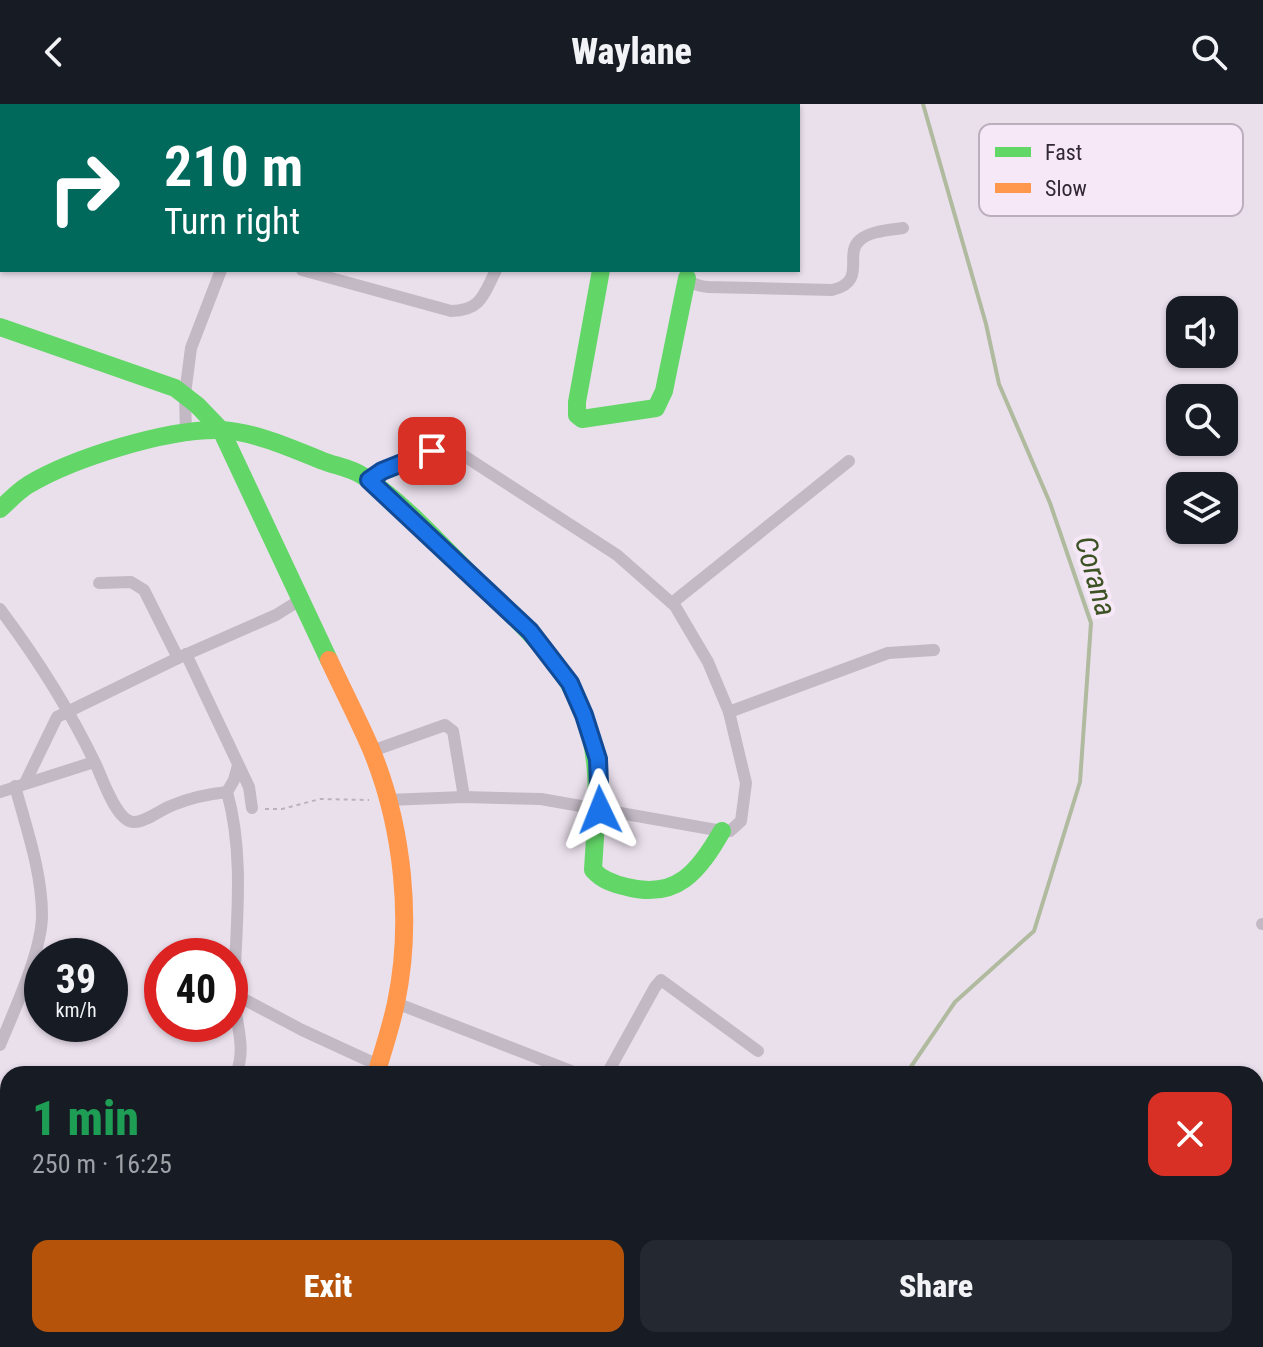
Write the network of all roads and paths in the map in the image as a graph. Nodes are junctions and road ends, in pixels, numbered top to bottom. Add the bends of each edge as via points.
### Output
1 (903, 228) dead end
2 (220, 272) edge
3 (309, 272) edge
4 (495, 272) edge
5 (601, 272) edge
6 (686, 274) edge
7 (0, 327) edge
8 (185, 394) junction
9 (221, 430) junction
10 (186, 434) junction
11 (849, 461) dead end
12 (369, 480) junction
13 (0, 509) edge
14 (99, 583) dead end
15 (300, 600) junction
16 (672, 603) junction
17 (0, 609) edge
18 (934, 650) dead end
19 (182, 656) junction
20 (67, 712) junction
21 (729, 712) junction
22 (372, 751) junction
23 (94, 762) junction
24 (238, 765) junction
25 (20, 785) junction
26 (0, 792) edge
27 (227, 792) junction
28 (464, 797) junction
29 (387, 800) junction
30 (252, 808) joint
31 (600, 810) junction
32 (722, 831) junction
33 (237, 938) edge
34 (248, 1001) edge
35 (396, 1003) junction
36 (241, 1042) edge
37 (0, 1045) edge
38 (758, 1051) dead end
39 (238, 1066) edge
40 (370, 1066) edge
41 (378, 1066) edge
42 (558, 1066) edge
43 (611, 1066) edge

1 - 6 street via 858,240 854,272 841,288 832,290 708,287 696,285
2 - 8 street via 191,348
3 - 4 street via 451,311 478,303
5 - 6 street via 577,402 582,419 656,408 664,391
7 - 8 street
8 - 9 street
8 - 10 street
9 - 10 street
9 - 12 street via 302,452
9 - 15 street
10 - 13 street via 91,458 27,486
11 - 16 street
12 - 16 street via 432,451 455,450 617,555
12 - 31 street via 530,631 570,683 598,759
14 - 19 street via 131,582 144,590
15 - 19 street
15 - 22 street
16 - 21 street via 708,662
17 - 20 street
18 - 21 street via 888,653
19 - 20 street
19 - 24 street
20 - 23 street
20 - 25 street via 57,717
21 - 32 street via 746,783 741,821
22 - 28 street via 445,725 453,731
22 - 29 street
23 - 25 street
23 - 27 street via 113,803 131,822
24 - 27 street
24 - 30 street
25 - 26 street
25 - 37 street via 42,917
27 - 33 street via 236,853
28 - 29 street
28 - 31 street via 541,799
29 - 30 path via 320,799 282,809
29 - 35 street via 403,896
31 - 32 street
31 - 32 street via 593,870 600,880 641,892 679,886
34 - 40 street
35 - 41 street
35 - 42 street
36 - 39 street
38 - 43 street via 661,980

